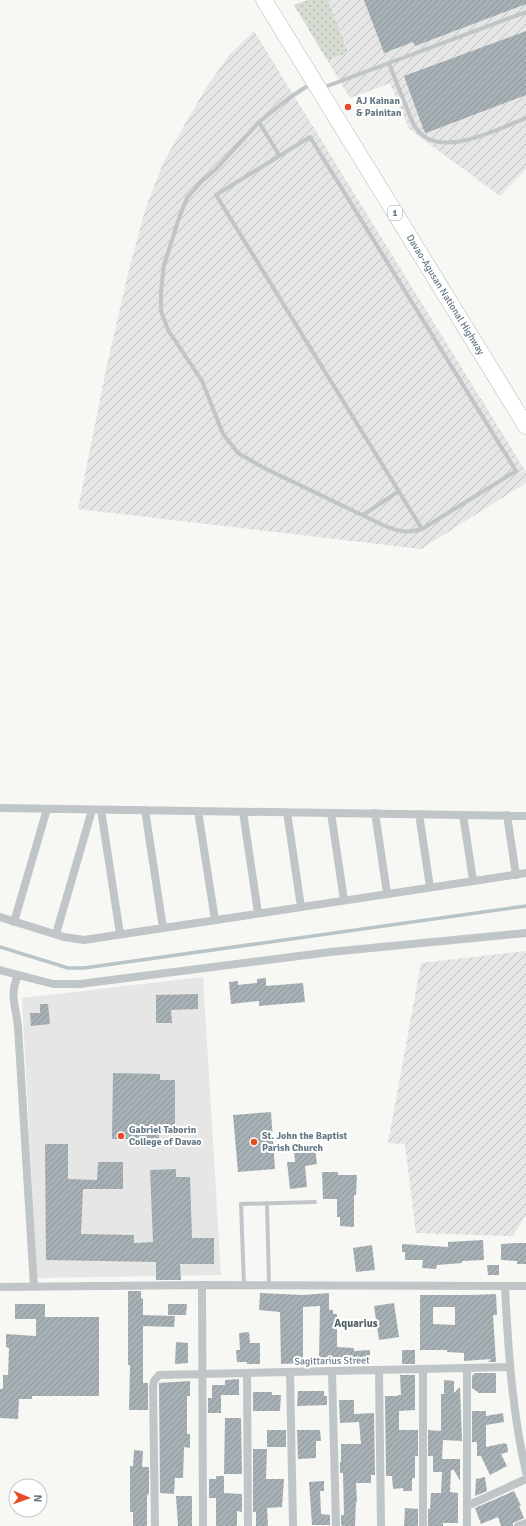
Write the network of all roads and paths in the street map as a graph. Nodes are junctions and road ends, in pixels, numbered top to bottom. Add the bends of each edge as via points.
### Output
1 (264, 0) edge
2 (526, 12) edge
3 (389, 63) junction
4 (316, 86) junction
5 (526, 118) edge
6 (259, 122) junction
7 (279, 156) junction
8 (526, 426) edge
9 (399, 491) junction
10 (363, 515) junction
11 (422, 529) junction
12 (47, 809) junction
13 (0, 810) edge
14 (96, 810) junction
15 (145, 810) junction
16 (198, 811) junction
17 (243, 812) junction
18 (287, 812) junction
19 (330, 813) junction
20 (375, 814) junction
21 (418, 814) junction
22 (463, 815) junction
23 (507, 815) junction
24 (526, 816) edge
25 (526, 873) edge
26 (516, 875) junction
27 (474, 880) junction
28 (430, 887) junction
29 (387, 893) junction
30 (344, 900) junction
31 (301, 907) junction
32 (258, 913) junction
33 (0, 917) edge
34 (215, 920) junction
35 (14, 922) junction
36 (163, 928) junction
37 (526, 933) edge
38 (56, 934) junction
39 (120, 934) junction
40 (0, 970) edge
41 (18, 975) junction
42 (315, 1202) dead end
43 (267, 1203) junction
44 (202, 1285) junction
45 (244, 1285) junction
46 (269, 1285) junction
47 (504, 1286) junction
48 (526, 1286) edge
49 (0, 1287) edge
50 (34, 1287) junction
51 (509, 1367) junction
52 (467, 1368) junction
53 (423, 1369) junction
54 (379, 1370) junction
55 (332, 1371) junction
56 (290, 1372) junction
57 (247, 1373) junction
58 (203, 1374) junction
59 (526, 1472) edge
60 (526, 1479) edge
61 (467, 1506) junction
62 (526, 1523) edge
63 (155, 1526) edge
64 (203, 1526) edge
65 (248, 1526) edge
66 (293, 1526) edge
67 (336, 1526) edge
68 (381, 1526) edge
69 (423, 1526) edge
70 (467, 1526) edge
71 (518, 1526) edge

1 - 4 highway, Davao-Agusan National Highway / 1
2 - 3 lane
3 - 4 lane
3 - 5 lane via 416,128 426,138 448,143 464,141
4 - 6 lane via 289,98
4 - 8 highway, Davao-Agusan National Highway / 1
6 - 7 lane
6 - 10 lane via 187,198 178,218 164,265 161,311 168,330 202,381 223,434 238,453
7 - 9 lane via 216,195
7 - 11 lane via 310,136 516,471
9 - 10 lane
9 - 11 lane
10 - 11 lane via 396,531 413,532
12 - 13 street
12 - 14 street
12 - 35 street
14 - 15 street
14 - 38 street
14 - 39 street
15 - 16 street
15 - 36 street
16 - 17 street
16 - 34 street
17 - 18 street
17 - 32 street
18 - 19 street
18 - 31 street
19 - 20 street
19 - 30 street
20 - 21 street
20 - 29 street
21 - 22 street
21 - 28 street
22 - 23 street
22 - 27 street
23 - 24 street
23 - 26 street
25 - 26 street
26 - 27 street
27 - 28 street
28 - 29 street
29 - 30 street
30 - 31 street
31 - 32 street
32 - 34 street
33 - 35 street
34 - 36 street
35 - 38 street
36 - 39 street
37 - 41 street via 330,952 80,984 53,984
38 - 39 street via 84,940
40 - 41 street
41 - 50 street via 13,992 18,1027
42 - 43 lane
43 - 45 lane via 241,1204
43 - 46 lane
44 - 45 street
44 - 50 street
44 - 58 street
45 - 46 street
46 - 47 street
47 - 48 street
47 - 51 street
49 - 50 street
51 - 52 street, Sagittarius Street
51 - 59 street
52 - 53 street, Sagittarius Street
52 - 61 street
53 - 54 street, Sagittarius Street
53 - 69 street
54 - 55 street, Sagittarius Street
54 - 68 street
55 - 56 street, Sagittarius Street
55 - 67 street
56 - 57 street, Sagittarius Street
56 - 66 street
57 - 58 street, Sagittarius Street
57 - 65 street
58 - 63 street, Sagittarius Street via 165,1374 154,1381
58 - 64 street
60 - 61 street
61 - 70 street
62 - 71 street

